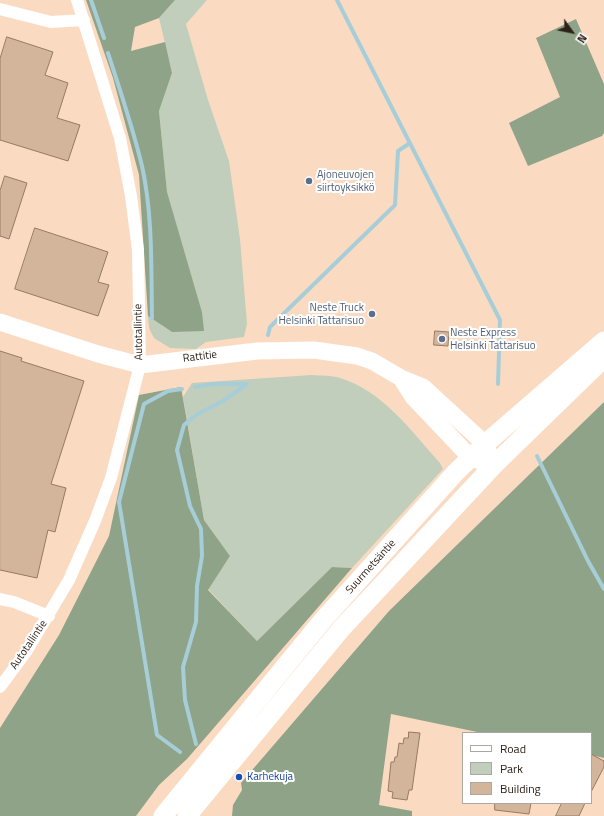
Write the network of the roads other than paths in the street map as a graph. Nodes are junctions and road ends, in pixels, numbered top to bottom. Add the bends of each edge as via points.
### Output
1 (77, 0) edge
2 (0, 9) edge
3 (84, 20) junction
4 (0, 322) edge
5 (604, 341) edge
6 (604, 358) edge
7 (140, 365) junction
8 (401, 378) junction
9 (485, 444) junction
10 (470, 457) junction
11 (494, 465) junction
12 (0, 600) edge
13 (49, 616) junction
14 (0, 688) edge
15 (162, 816) edge
16 (187, 816) edge

1 - 3 street, Autotallintie
2 - 3 street via 51,22
3 - 7 street, Autotallintie via 120,138 131,196 138,250
4 - 7 street, Rattitie
5 - 9 main road, Suurmetsäntie
6 - 11 main road, Suurmetsäntie
7 - 8 street, Rattitie via 257,351 314,350 357,356 383,366
7 - 13 street, Autotallintie via 106,493 69,580
8 - 9 street, Rattitie via 423,387
8 - 10 street, Rattitie via 414,398
9 - 10 main road, Suurmetsäntie
9 - 11 street, Rattitie
10 - 11 street, Rattitie
10 - 15 main road, Suurmetsäntie via 323,620
11 - 16 main road, Suurmetsäntie via 341,629
12 - 13 street via 14,602
13 - 14 street, Autotallintie

